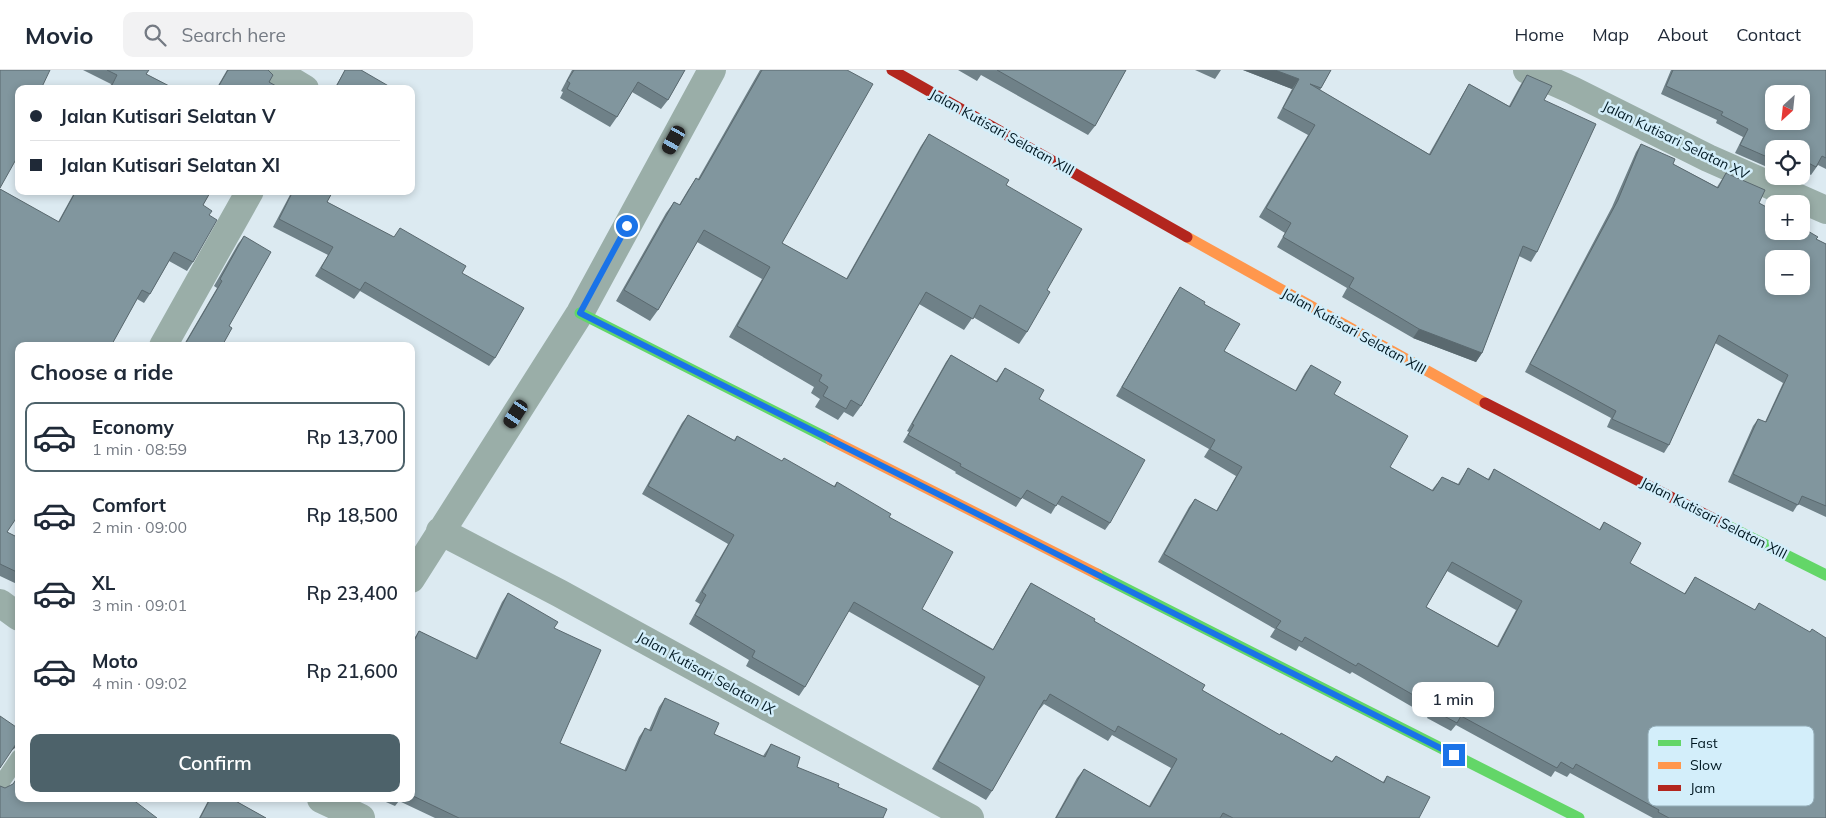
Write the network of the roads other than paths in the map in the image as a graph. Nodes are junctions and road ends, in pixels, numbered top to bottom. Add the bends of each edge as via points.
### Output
1 (274, 70) edge
2 (317, 70) edge
3 (712, 70) edge
4 (892, 70) edge
5 (1526, 70) edge
6 (1576, 80) edge
7 (299, 85) edge
8 (308, 85) edge
9 (248, 195) edge
10 (1826, 210) edge
11 (580, 313) junction
12 (165, 342) edge
13 (440, 531) junction
14 (415, 572) edge
15 (1826, 575) edge
16 (15, 763) edge
17 (0, 785) edge
18 (327, 802) edge
19 (361, 818) edge
20 (970, 818) edge
21 (1579, 818) edge

1 - 7 street
2 - 8 street
3 - 11 street
4 - 15 street, Jalan Kutisari Selatan XIII via 1465,393
5 - 6 street, Jalan Kutisari Selatan XV
6 - 10 street, Jalan Kutisari Selatan XV via 1708,158
9 - 12 street
11 - 13 street
11 - 21 street
13 - 14 street
13 - 20 street, Jalan Kutisari Selatan IX
16 - 17 lane
18 - 19 street

